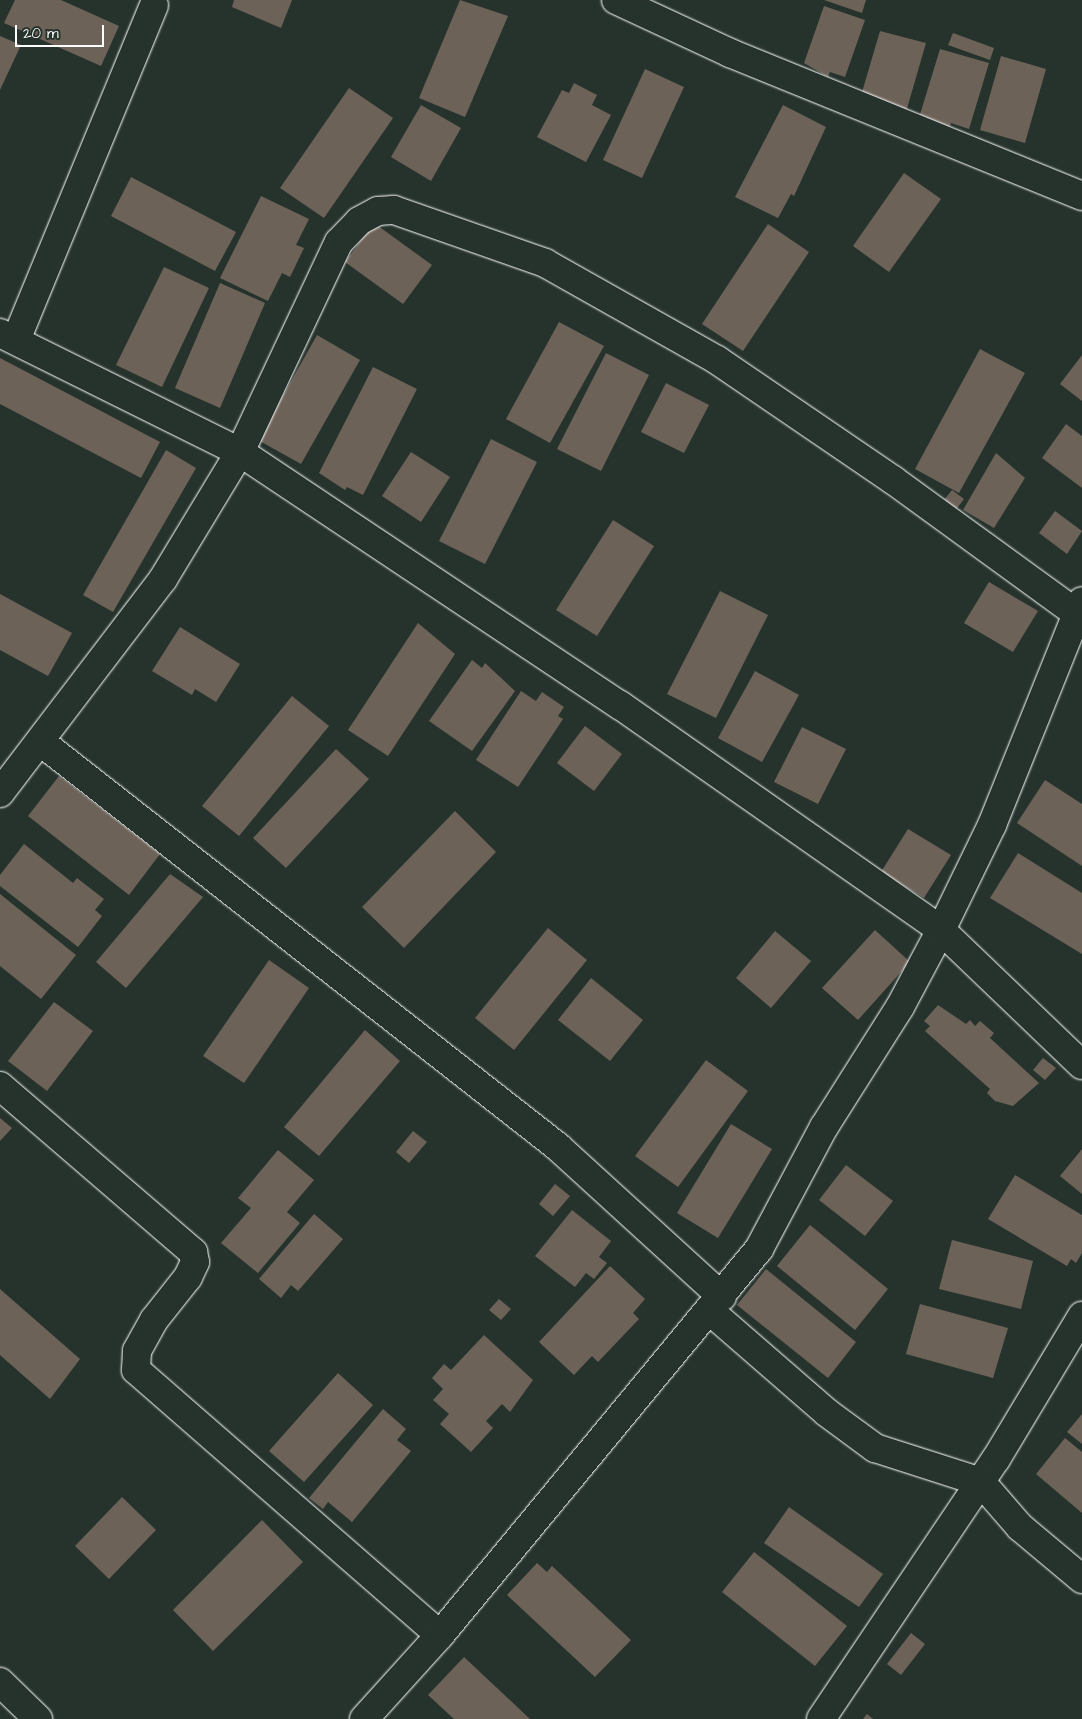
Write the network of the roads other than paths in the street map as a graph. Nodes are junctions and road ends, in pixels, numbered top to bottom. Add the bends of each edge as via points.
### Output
1 (616, 0) edge
2 (154, 5) dead end
3 (1082, 196) edge
4 (8, 337) edge
5 (240, 452) junction
6 (1079, 607) edge
7 (41, 742) junction
8 (0, 793) edge
9 (942, 930) junction
10 (1082, 1065) edge
11 (0, 1086) edge
12 (716, 1304) junction
13 (1082, 1316) edge
14 (981, 1482) junction
15 (1082, 1579) edge
16 (440, 1635) junction
17 (0, 1682) edge
18 (38, 1719) edge
19 (364, 1719) edge
20 (821, 1719) edge

1 - 3 street via 730,53
2 - 4 street
4 - 5 street
5 - 6 street via 339,242 359,221 378,211 394,210 545,263 717,360
5 - 7 street via 163,578
5 - 9 street via 611,700
6 - 9 street via 992,825
7 - 8 street
7 - 12 street via 558,1147
9 - 10 street
9 - 12 street via 900,1007 824,1127 758,1249
11 - 16 street via 193,1252 195,1262 188,1277 154,1320 137,1351 136,1370
12 - 14 street via 826,1412 876,1448
12 - 16 street
13 - 14 street
14 - 15 street via 1020,1527
14 - 20 street
16 - 19 street
17 - 18 street

